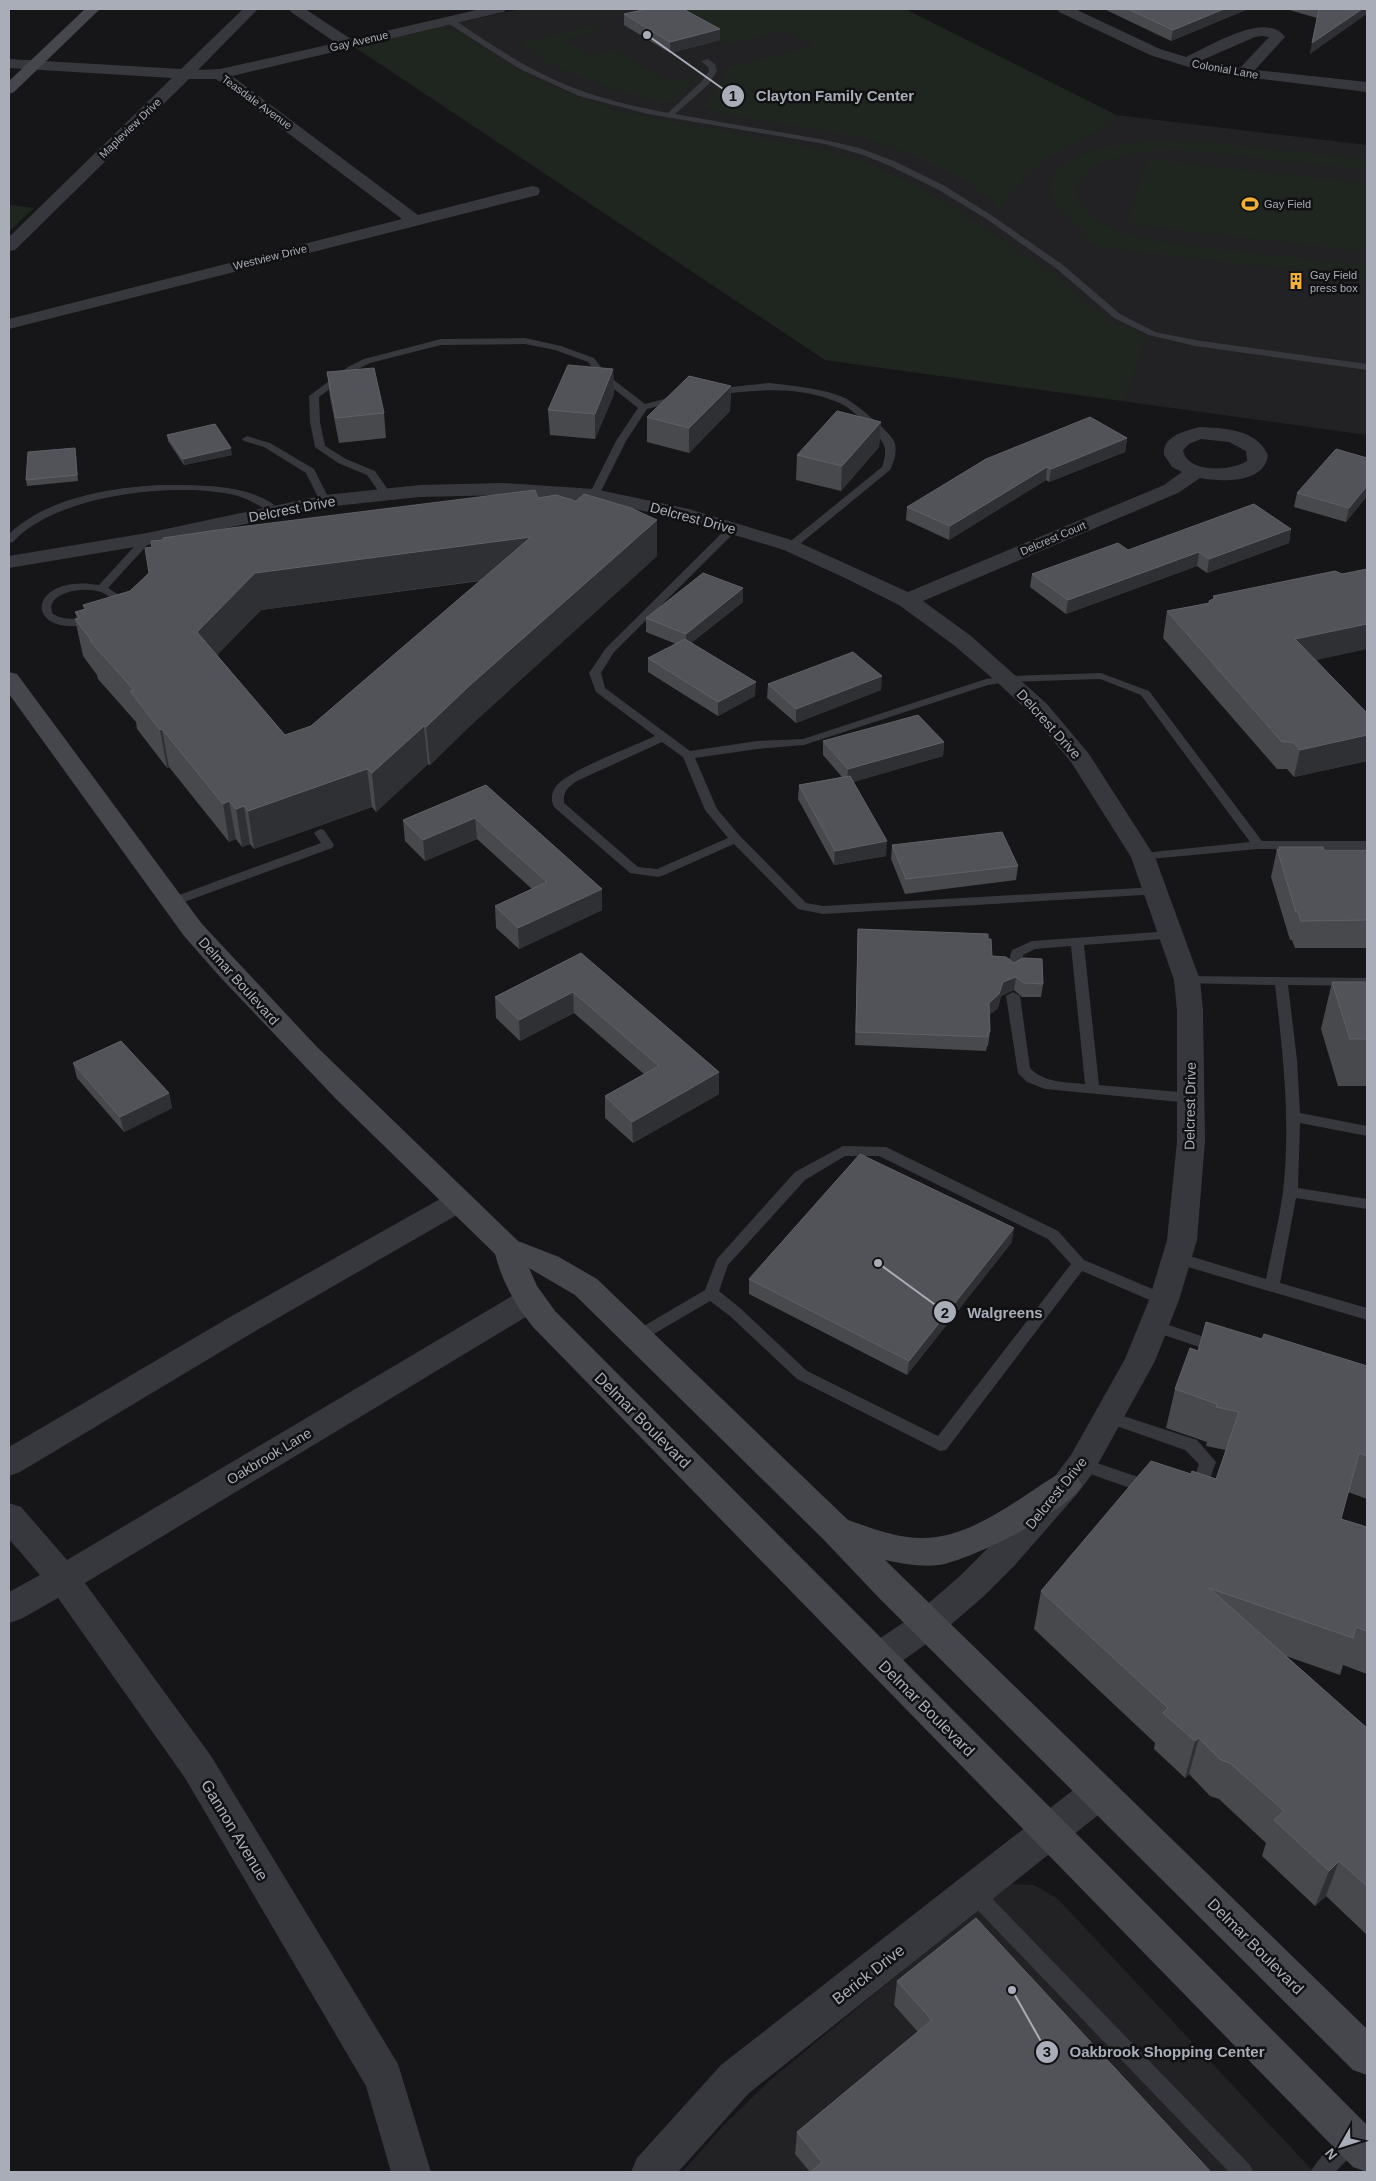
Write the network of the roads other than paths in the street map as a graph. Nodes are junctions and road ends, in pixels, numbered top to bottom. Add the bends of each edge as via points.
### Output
1 (93, 9) edge
2 (251, 9) edge
3 (296, 9) edge
4 (499, 9) edge
5 (1064, 9) edge
6 (449, 20) junction
7 (348, 44) junction
8 (705, 61) dead end
9 (9, 62) edge
10 (1186, 62) junction
11 (38, 63) junction
12 (1243, 73) junction
13 (220, 74) junction
14 (184, 75) junction
15 (1367, 87) edge
16 (9, 89) edge
17 (670, 115) junction
18 (532, 191) dead end
19 (415, 221) junction
20 (9, 246) edge
21 (9, 324) edge
22 (1367, 367) edge
23 (706, 393) edge
24 (687, 396) edge
25 (644, 407) junction
26 (247, 439) dead end
27 (1197, 471) dead end
28 (386, 494) junction
29 (594, 495) junction
30 (325, 501) junction
31 (276, 511) junction
32 (733, 528) junction
33 (147, 539) junction
34 (9, 540) edge
35 (791, 546) junction
36 (9, 562) edge
37 (103, 588) junction
38 (907, 600) junction
39 (116, 602) edge
40 (96, 621) edge
41 (9, 679) edge
42 (1007, 679) junction
43 (663, 737) junction
44 (688, 756) junction
45 (320, 833) dead end
46 (736, 839) junction
47 (1367, 844) edge
48 (1258, 845) junction
49 (1143, 857) junction
50 (1156, 891) junction
51 (172, 902) junction
52 (1171, 935) junction
53 (1077, 942) junction
54 (1013, 971) edge
55 (1186, 980) junction
56 (1281, 981) junction
57 (1367, 982) edge
58 (1013, 996) dead end
59 (1093, 1090) junction
60 (1191, 1098) junction
61 (1293, 1117) junction
62 (1367, 1131) edge
63 (1290, 1192) junction
64 (459, 1201) junction
65 (1367, 1204) edge
66 (508, 1249) junction
67 (1176, 1258) junction
68 (1078, 1264) junction
69 (1272, 1286) junction
70 (711, 1293) junction
71 (528, 1301) junction
72 (1159, 1313) junction
73 (1367, 1314) edge
74 (637, 1338) junction
75 (1228, 1350) edge
76 (1108, 1418) junction
77 (9, 1463) edge
78 (1074, 1474) junction
79 (1161, 1492) edge
80 (1186, 1495) edge
81 (9, 1516) edge
82 (836, 1530) junction
83 (63, 1579) junction
84 (9, 1609) edge
85 (928, 1624) junction
86 (879, 1658) junction
87 (1099, 1792) junction
88 (1050, 1831) junction
89 (973, 1891) junction
90 (1367, 2056) edge
91 (1363, 2139) edge
92 (411, 2172) edge
93 (651, 2172) edge
94 (1243, 2172) edge
95 (1321, 2172) edge

1 - 11 main road
2 - 14 street, Mapleview Drive
3 - 7 street
4 - 6 street, Gay Avenue
5 - 10 street, Colonial Lane via 1155,52
6 - 7 street, Gay Avenue
6 - 17 lane via 539,77 604,101
7 - 13 street, Gay Avenue
8 - 17 lane via 713,71 705,83
9 - 11 street, Teasdale Avenue
10 - 12 street, Colonial Lane
10 - 12 street via 1251,33 1273,32 1278,37
11 - 14 street, Teasdale Avenue
11 - 16 main road
12 - 15 street, Colonial Lane
13 - 14 street, Teasdale Avenue
13 - 19 street, Teasdale Avenue
14 - 20 street, Mapleview Drive
17 - 22 lane via 833,143 899,166 979,212 1062,268 1109,310 1144,330 1206,344
18 - 19 street, Westview Drive
19 - 21 street, Westview Drive
23 - 35 lane via 769,386 805,390 842,400 889,441 891,455 886,468
24 - 25 lane
25 - 28 lane via 603,376 591,360 525,341 441,342 367,361 314,396 315,422 320,447 342,461 371,472
25 - 29 lane via 621,441
26 - 30 lane via 267,445 310,471
27 - 38 street, Delcrest Court via 1171,489
28 - 29 street, Delcrest Drive via 503,488
28 - 30 street, Delcrest Drive
29 - 32 street, Delcrest Drive via 682,513
30 - 31 street, Delcrest Drive
31 - 33 street, Delcrest Drive
31 - 34 lane via 252,497 219,490 167,487 121,490 59,508 35,520
32 - 35 street, Delcrest Drive
32 - 43 lane via 610,650 595,673 600,690
33 - 36 street, Delcrest Drive
33 - 37 lane
35 - 38 street, Delcrest Drive
37 - 39 lane via 115,596
37 - 40 lane via 69,588 50,598 46,605 50,617 59,621 79,624
38 - 42 street, Delcrest Drive via 963,640
41 - 51 main road, Delmar Boulevard
42 - 44 lane via 986,682 804,742 757,744
42 - 48 lane via 1101,676 1144,693
42 - 49 street, Delcrest Drive via 1039,709 1082,759
43 - 44 lane
43 - 46 lane via 573,778 557,795 558,804 634,870 658,873
44 - 46 lane via 711,810
45 - 51 lane via 328,845
46 - 50 lane via 802,906 822,910
47 - 48 lane
48 - 49 lane
49 - 50 street, Delcrest Drive
50 - 52 street, Delcrest Drive
51 - 64 main road, Delmar Boulevard via 225,968 264,1009
52 - 53 lane
52 - 55 street, Delcrest Drive
53 - 54 lane via 1032,945 1017,953
53 - 59 lane
55 - 56 lane
55 - 60 street, Delcrest Drive via 1190,1011
56 - 57 lane
56 - 61 lane via 1292,1062
58 - 59 lane via 1023,1070 1032,1079 1045,1084
59 - 60 lane
60 - 67 street, Delcrest Drive via 1184,1220
61 - 62 lane
61 - 63 lane
63 - 65 lane
63 - 69 lane
64 - 66 main road, Delmar Boulevard
64 - 77 street via 241,1325
66 - 71 main road, Delmar Boulevard via 515,1276
66 - 74 main road, Delmar Boulevard via 564,1271 586,1287
67 - 69 lane
67 - 72 street, Delcrest Drive
68 - 70 lane via 1053,1235 881,1151 843,1151 800,1176 722,1263
68 - 70 lane via 940,1445 802,1375
68 - 72 lane
69 - 73 lane
70 - 74 lane
71 - 83 street, Oakbrook Lane
71 - 86 main road, Delmar Boulevard
72 - 75 lane
72 - 76 street, Delcrest Drive via 1140,1361
74 - 82 main road, Delmar Boulevard
76 - 78 street, Delcrest Drive
76 - 80 lane via 1191,1445 1208,1462 1200,1489
78 - 79 lane
78 - 82 main road via 974,1540 942,1550 900,1549
78 - 85 street, Delcrest Drive via 1003,1555
81 - 83 street, Gannon Avenue
82 - 85 main road, Delmar Boulevard
83 - 84 street, Oakbrook Lane
83 - 92 street, Gannon Avenue via 198,1767 384,2078
85 - 86 street, Delcrest Drive
85 - 87 main road, Delmar Boulevard
86 - 88 main road, Delmar Boulevard
87 - 88 street, Berick Drive
87 - 90 main road, Delmar Boulevard
88 - 89 street, Berick Drive
88 - 91 main road, Delmar Boulevard
89 - 93 street, Berick Drive via 735,2079
89 - 94 lane
91 - 95 lane

